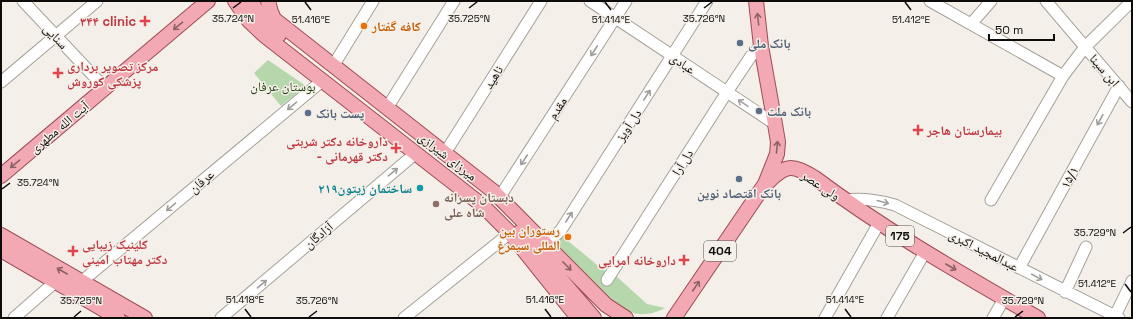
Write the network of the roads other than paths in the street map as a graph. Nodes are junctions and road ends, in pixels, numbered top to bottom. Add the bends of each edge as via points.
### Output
1 (23, 1) edge
2 (97, 1) edge
3 (208, 1) edge
4 (235, 1) edge
5 (251, 1) edge
6 (268, 1) edge
7 (373, 1) edge
8 (454, 1) edge
9 (541, 1) edge
10 (590, 1) edge
11 (626, 1) edge
12 (707, 1) edge
13 (756, 1) edge
14 (930, 1) edge
15 (991, 1) edge
16 (1046, 1) edge
17 (1132, 1) edge
18 (615, 18) junction
19 (971, 24) junction
20 (55, 36) junction
21 (761, 46) junction
22 (1085, 47) junction
23 (672, 56) junction
24 (333, 66) junction
25 (1063, 76) junction
26 (322, 81) junction
27 (1, 82) edge
28 (1119, 86) junction
29 (105, 88) junction
30 (727, 92) junction
31 (1132, 102) edge
32 (387, 108) junction
33 (776, 124) junction
34 (416, 153) junction
35 (445, 153) junction
36 (1, 176) edge
37 (765, 184) junction
38 (500, 198) junction
39 (844, 200) junction
40 (991, 200) dead end
41 (879, 223) junction
42 (510, 233) junction
43 (1, 235) edge
44 (541, 240) junction
45 (1086, 247) dead end
46 (1, 250) edge
47 (925, 252) junction
48 (1019, 268) junction
49 (607, 280) dead end
50 (1132, 281) edge
51 (56, 282) junction
52 (81, 282) junction
53 (1065, 292) junction
54 (1004, 298) junction
55 (1117, 317) edge
56 (14, 318) edge
57 (118, 318) edge
58 (145, 318) edge
59 (221, 318) edge
60 (404, 318) edge
61 (578, 318) edge
62 (594, 318) edge
63 (626, 318) edge
64 (670, 318) edge
65 (674, 318) edge
66 (825, 318) edge
67 (887, 318) edge
68 (993, 318) edge
69 (1038, 318) edge

1 - 20 street, سنایی
2 - 20 street
3 -> 29 main road, آیت الله مطهری
4 - 26 main road, میرزای شیرازی via 257,30
5 - 62 main road, میرزای شیرازی via 264,22 284,39 488,198 525,236
6 - 24 main road, میرزای شیرازی via 274,19
7 - 24 street
8 - 32 street
9 - 35 street, ناهید
10 - 18 street, عبادی
11 - 18 street, مقدم
12 - 23 street, دل آویز
21 -> 13 main road
14 - 19 street
15 - 19 street
16 - 22 street, ابن سینا
17 - 22 street
18 - 23 street, عبادی
18 -> 38 street, مقدم
19 - 25 street
20 - 27 street
20 - 29 street, سنایی
21 - 30 street, دل آرا via 751,56
21 - 33 main road
22 - 25 street
22 - 28 street, ابن سینا
23 - 30 street, عبادی
44 -> 23 street, دل آویز via 549,239 561,230
24 - 32 main road, میرزای شیرازی
25 - 40 street
26 - 34 main road, میرزای شیرازی
26 -> 52 street, عرفان
28 - 31 street, ابن سینا
28 -> 48 street, ۱۵/۱
29 -> 36 main road, آیت الله مطهری
33 -> 30 street, عبادی
30 - 49 street, دل آرا
32 - 35 main road, میرزای شیرازی
37 -> 33 main road via 776,154
34 - 42 main road, میرزای شیرازی via 482,205
59 -> 34 street, آزادگان
35 - 38 main road, میرزای شیرازی
37 - 39 main road, ولی عصر / 175 via 782,170 793,168 815,178
65 -> 37 main road, 404
38 - 44 main road, میرزای شیرازی
39 - 41 main road, ولی عصر / 175
39 -> 48 street, عبدالمجید اکبری via 866,199 895,205
41 - 47 main road, ولی عصر / 175
41 - 66 street
42 - 60 street
42 - 61 main road, میرزای شیرازی
52 -> 43 main road
44 -> 63 main road, میرزای شیرازی via 606,305
45 - 53 street
46 - 51 main road
47 -> 54 main road, ولی عصر / 175
47 - 67 street
48 -> 53 street, عبدالمجید اکبری
50 - 55 street
51 - 56 street
51 - 57 main road
52 - 58 main road
53 - 55 street, عبدالمجید اکبری
54 - 68 street
54 - 69 main road, ولی عصر / 175
64 - 65 main road

